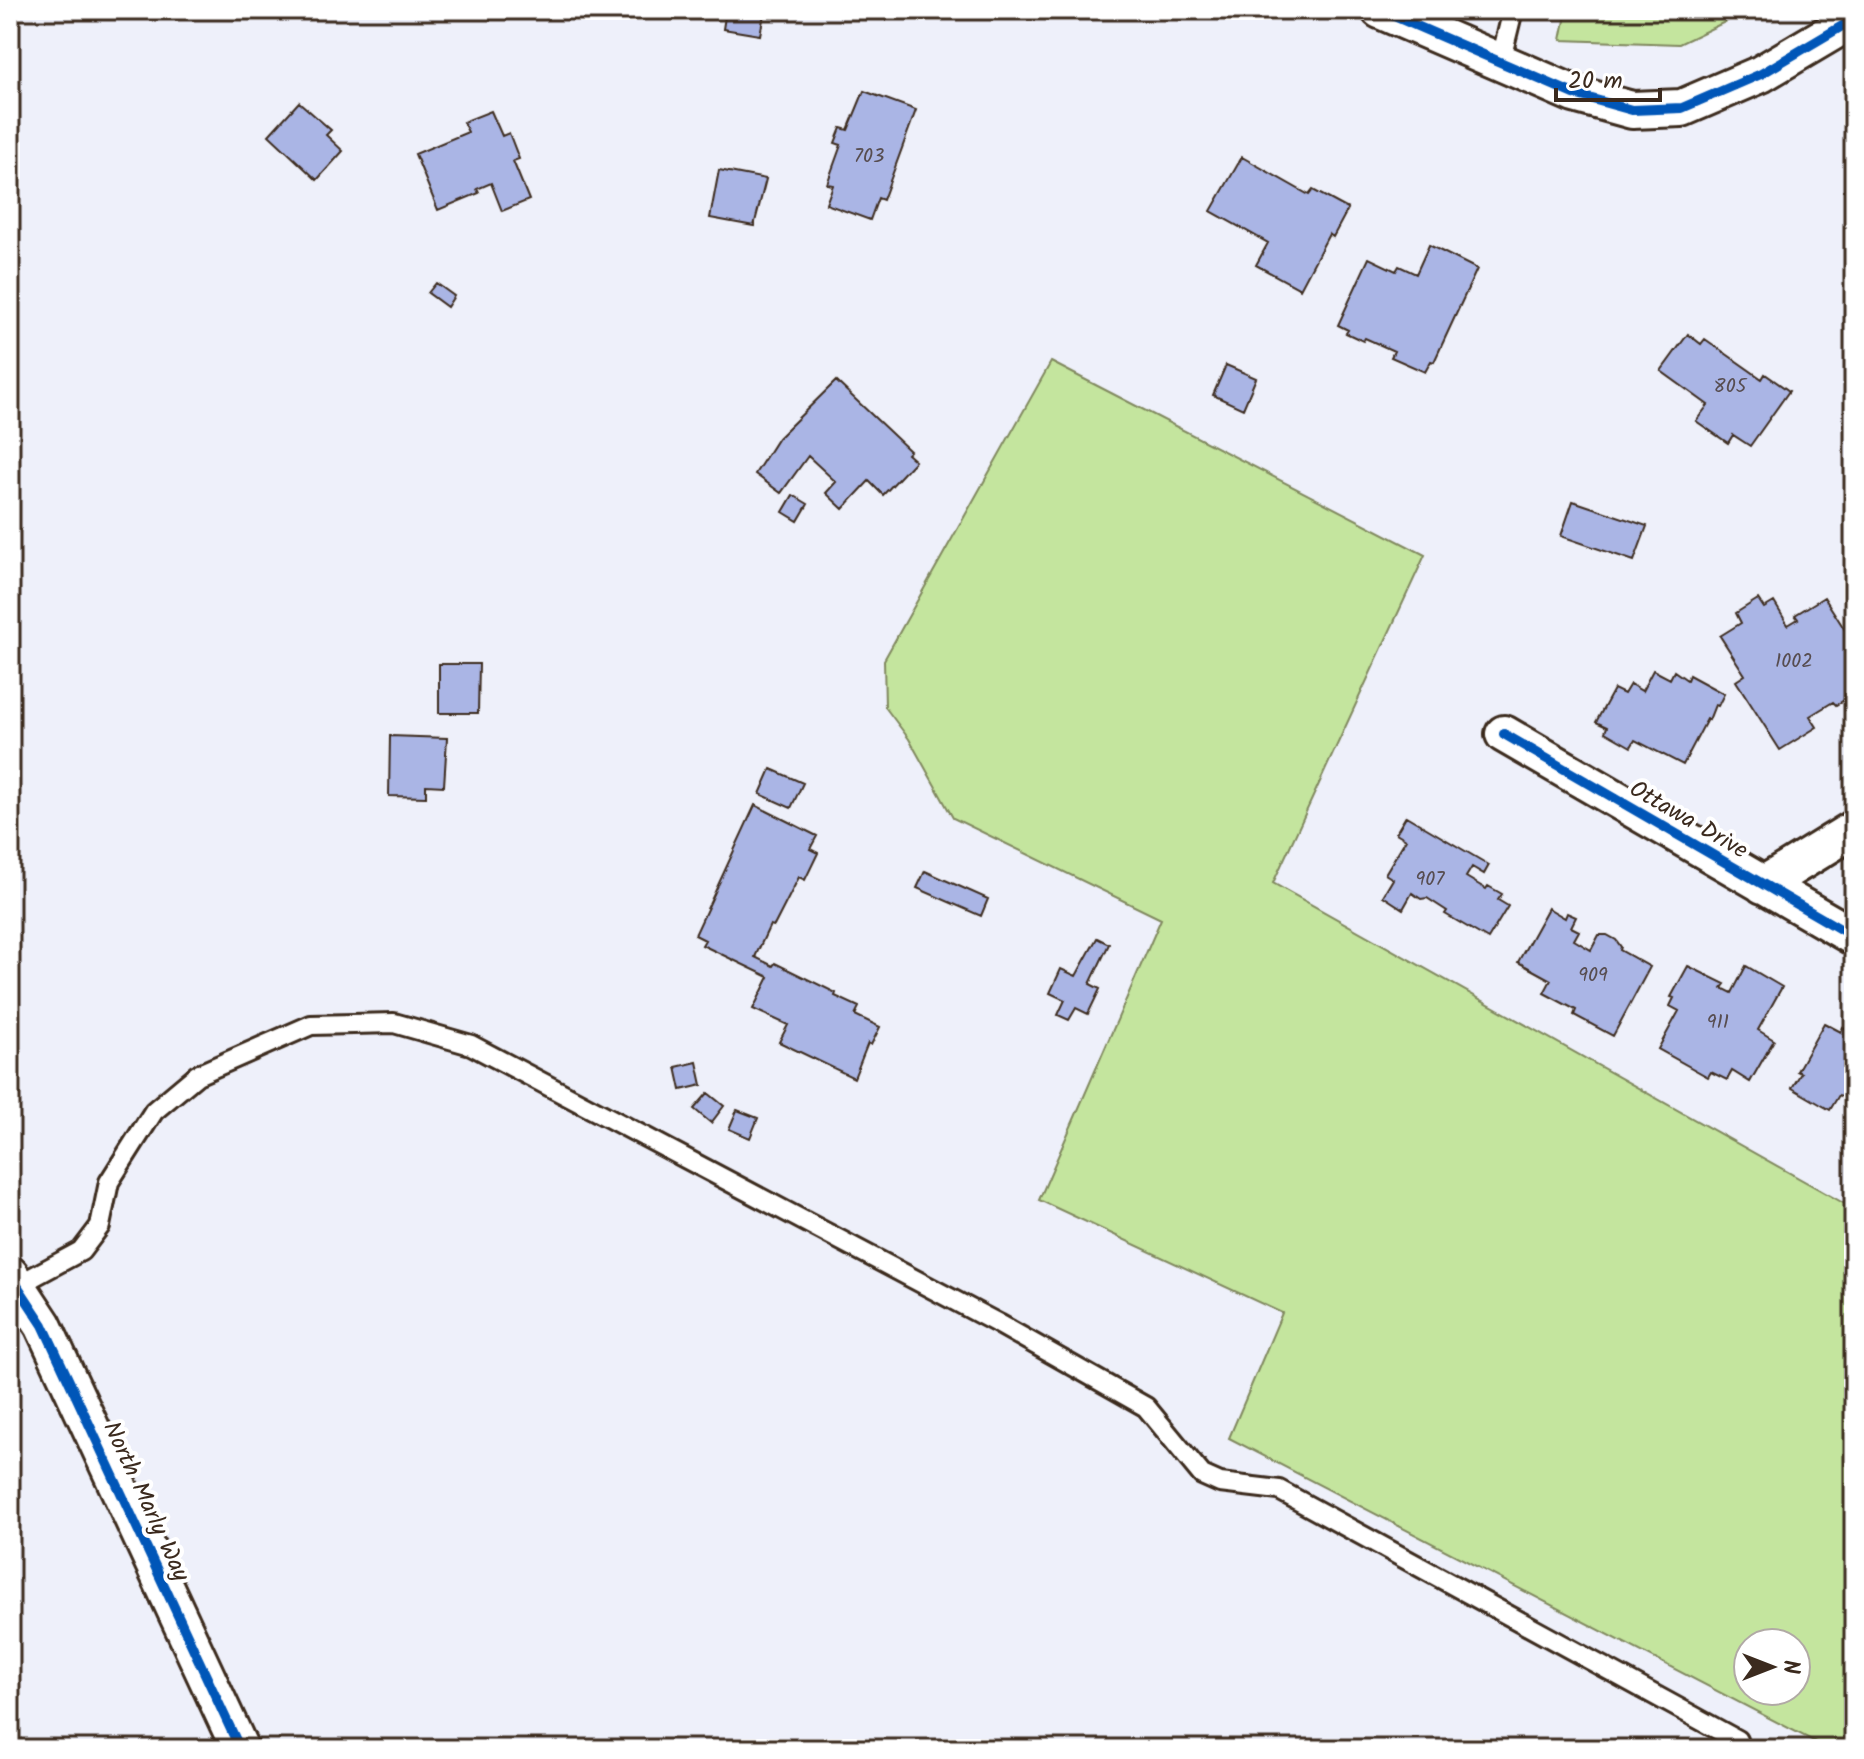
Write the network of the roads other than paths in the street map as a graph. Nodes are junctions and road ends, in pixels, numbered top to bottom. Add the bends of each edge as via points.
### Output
1 (1380, 10) edge
2 (1513, 10) edge
3 (1854, 19) edge
4 (1500, 63) junction
5 (1504, 734) dead end
6 (1854, 829) edge
7 (1763, 885) junction
8 (1854, 937) edge
9 (14, 1280) edge
10 (1737, 1740) dead end
11 (240, 1749) edge

1 - 4 street
2 - 4 lane
3 - 4 street via 1761,74 1682,108 1632,110 1574,94
5 - 7 street, Ottawa Drive
6 - 7 street
7 - 8 street, Ottawa Drive
9 - 10 lane via 81,1251 100,1226 109,1182 154,1111 197,1075 311,1025 394,1023 471,1045 999,1324 1146,1407 1202,1475 1220,1483 1279,1490
9 - 11 street, North Marly Way via 43,1325

